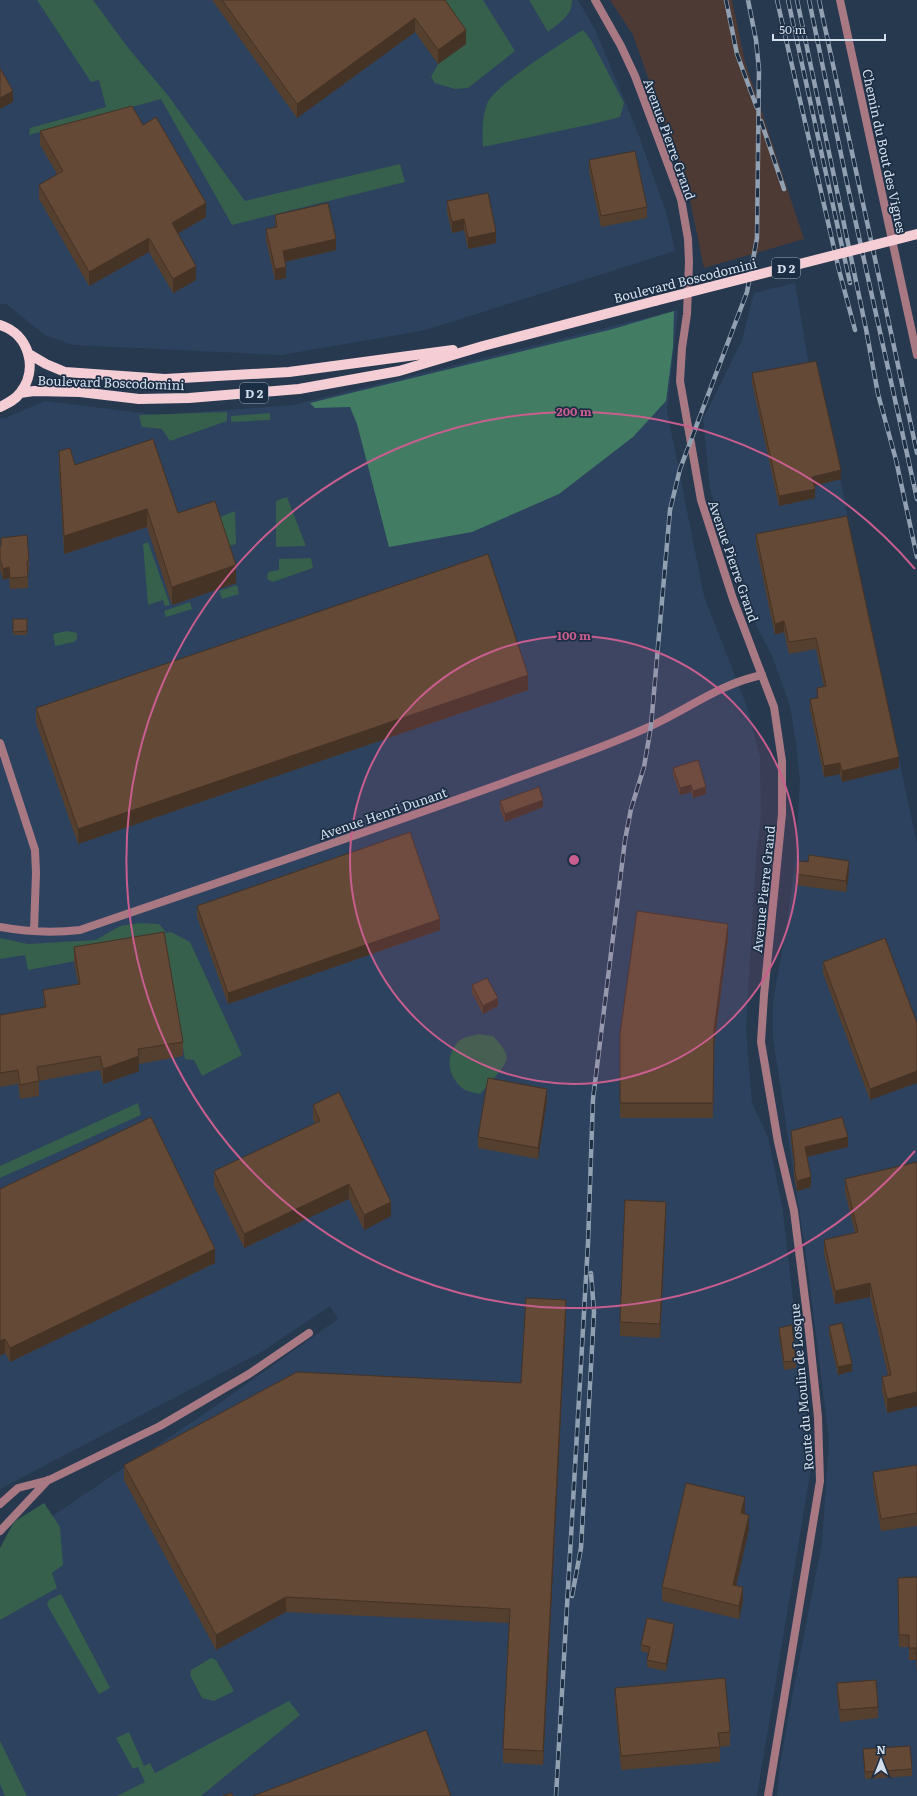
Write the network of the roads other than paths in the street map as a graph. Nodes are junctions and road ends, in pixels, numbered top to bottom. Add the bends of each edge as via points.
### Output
1 (595, 0) edge
2 (840, 0) edge
3 (917, 234) edge
4 (0, 324) edge
5 (483, 346) junction
6 (29, 354) junction
7 (917, 355) edge
8 (20, 393) junction
9 (0, 406) edge
10 (762, 675) junction
11 (0, 743) edge
12 (0, 927) edge
13 (34, 931) junction
14 (778, 1142) joint
15 (309, 1333) dead end
16 (48, 1480) junction
17 (0, 1504) edge
18 (0, 1531) edge
19 (768, 1796) edge

1 - 10 street, Avenue Pierre Grand via 635,76 681,199 689,262 680,381 701,500 733,599
2 - 7 street, Chemin du Bout des Vignes
3 - 5 main road, Boulevard Boscodomini / D 2, bridge
4 - 6 main road via 19,336
5 - 6 main road, Boulevard Boscodomini / D 2 via 289,372 165,379 65,372
5 - 8 main road, Boulevard Boscodomini / D 2 via 399,371 299,389 189,398 139,399 80,392
6 - 8 main road via 29,374
8 - 9 main road via 11,402
10 - 13 street, Avenue Henri Dunant via 734,682 628,736 463,798 80,930
10 - 14 street, Avenue Pierre Grand via 774,707 782,761 782,814 764,995 762,1042
11 - 13 street via 35,850
12 - 13 street, Avenue Henri Dunant
14 - 19 street, Route du Moulin de Losque via 794,1211 810,1331 818,1417 820,1481
15 - 16 street via 249,1374 160,1426
16 - 17 street via 18,1488
16 - 18 street

